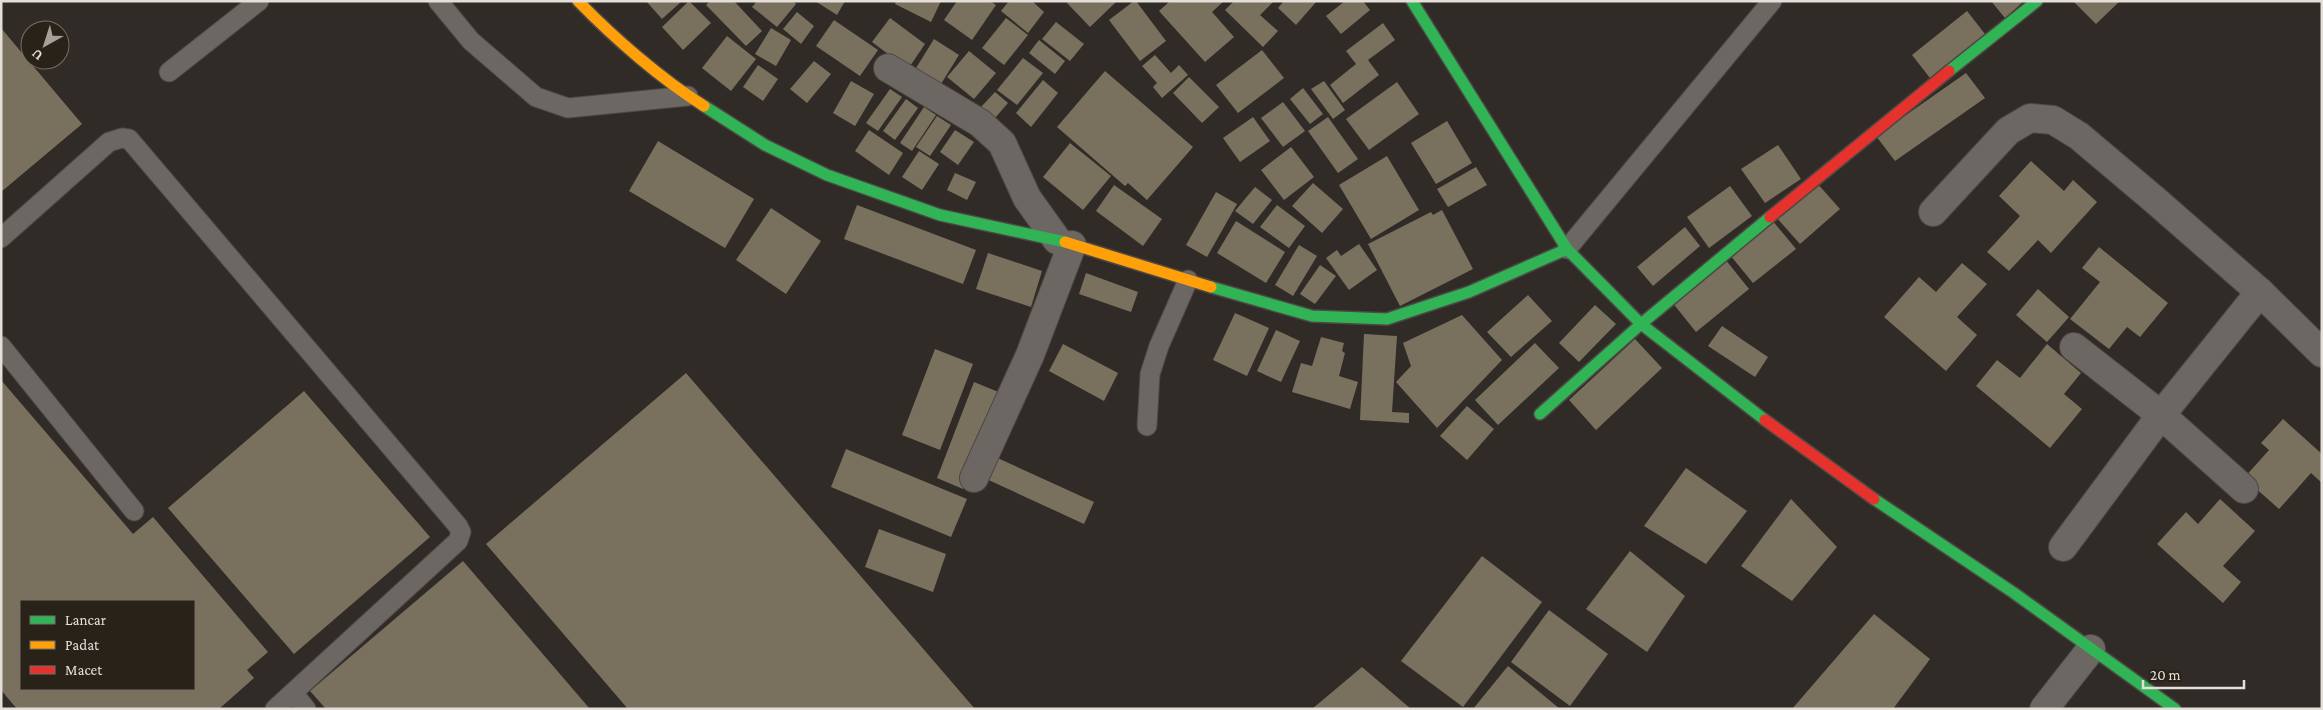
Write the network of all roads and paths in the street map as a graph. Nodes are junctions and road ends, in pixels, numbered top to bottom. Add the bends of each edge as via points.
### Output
1 (259, 1) edge
2 (438, 1) edge
3 (578, 1) edge
4 (1412, 1) edge
5 (1772, 1) edge
6 (2038, 1) edge
7 (888, 68) dead end
8 (169, 72) dead end
9 (688, 96) junction
10 (1933, 212) dead end
11 (1, 238) edge
12 (1065, 243) junction
13 (1567, 249) junction
14 (1188, 280) junction
15 (2260, 292) junction
16 (1641, 324) junction
17 (1, 346) edge
18 (2074, 347) dead end
19 (2322, 352) edge
20 (1540, 414) dead end
21 (2161, 415) junction
22 (1147, 426) dead end
23 (974, 478) dead end
24 (2244, 489) dead end
25 (134, 511) dead end
26 (2063, 547) dead end
27 (2091, 649) junction
28 (294, 694) junction
29 (275, 709) edge
30 (306, 709) edge
31 (2044, 709) edge
32 (2175, 709) edge

1 - 8 lane
2 - 9 lane via 471,41 536,97 568,108
3 - 9 street via 601,25
4 - 13 street
5 - 13 lane
6 - 16 street via 1876,129
7 - 12 street via 980,123 1002,143 1028,198
9 - 12 street via 766,145 827,175 940,215
10 - 15 street via 2008,131 2030,118 2053,120 2079,136
11 - 28 lane via 109,142 129,139 458,526 461,537 458,541
12 - 14 street
12 - 23 street via 1030,355
13 - 14 street via 1469,292 1387,319 1312,316
13 - 16 street
14 - 22 lane via 1150,374
15 - 19 street
15 - 21 street
16 - 20 street
16 - 27 street via 1845,479
17 - 25 lane
18 - 21 street
21 - 24 street
21 - 26 street
27 - 31 street
27 - 32 street
28 - 29 lane
28 - 30 lane

